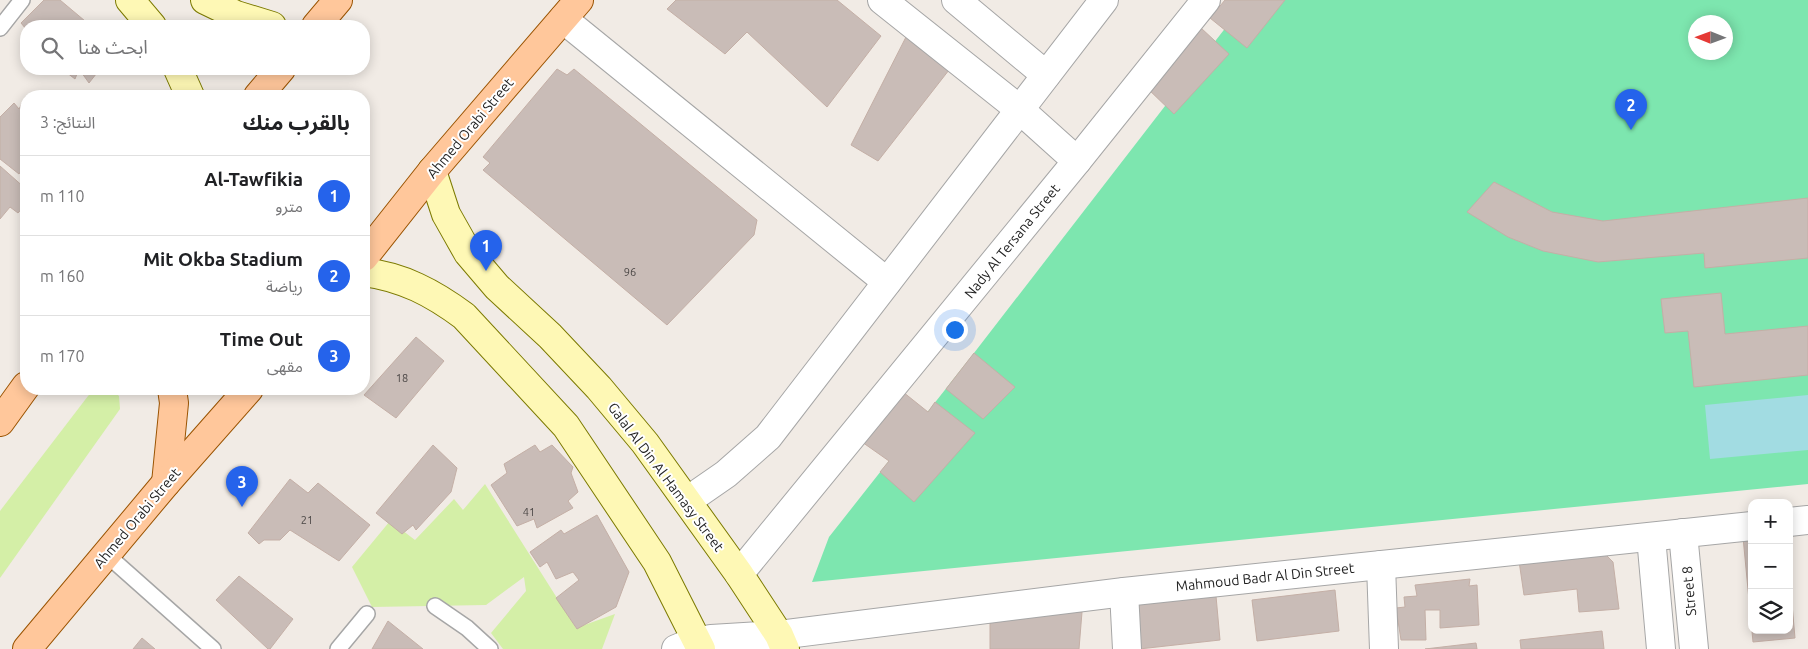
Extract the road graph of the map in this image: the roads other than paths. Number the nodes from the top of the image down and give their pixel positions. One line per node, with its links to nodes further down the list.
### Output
1 (22, 0): 13 (lane)
2 (130, 0): 10 (main road)
3 (205, 0): 11 (main road)
4 (338, 0): 12 (main road)
5 (882, 0): 19 (street)
6 (956, 0): 16 (street)
7 (1104, 0): 16 (street)
8 (1206, 0): 20 (street, Nady Al Tersana Street)
9 (571, 10): 21 (main road, Ahmed Orabi Street); 24 (street)
10 (147, 20)
11 (252, 20)
12 (321, 20)
13 (0, 28)
14 (181, 75): 17 (main road)
15 (276, 75): 18 (main road)
16 (1046, 75): 19 (street)
17 (187, 90)
18 (263, 90)
19 (1019, 109): 20 (street); 24 (street)
20 (1077, 161): 38 (street, Nady Al Tersana Street)
21 (432, 171): 22 (main road, Ahmed Orabi Street); 30 (main road, Galal Al Din Al Hamasy Street)
22 (370, 249)
23 (370, 273): 43 (main road)
24 (887, 282): 30 (street)
25 (20, 395): 28 (main road)
26 (173, 395): 29 (main road)
27 (244, 395): 29 (main road, Ahmed Orabi Street)
28 (0, 422)
29 (166, 483): 36 (main road, Ahmed Orabi Street)
30 (687, 500): 38 (main road, Galal Al Din Al Hamasy Street)
31 (1808, 520): 32 (street)
32 (1793, 522)
33 (1748, 526): 34 (street, Mahmoud Badr Al Din Street)
34 (1683, 533): 35 (street, Mahmoud Badr Al Din Street); 51 (street, Street 8)
35 (1651, 537): 37 (street, Mahmoud Badr Al Din Street); 50 (street)
36 (106, 554): 44 (main road, Ahmed Orabi Street); 45 (lane)
37 (1381, 565): 39 (street, Mahmoud Badr Al Din Street); 49 (street)
38 (739, 574): 42 (main road, Galal Al Din Al Hamasy Street)
39 (1124, 592): 42 (street, Mahmoud Badr Al Din Street); 48 (street)
40 (435, 606): 47 (lane)
41 (367, 614): 46 (lane)
42 (782, 642): 43 (street, Mahmoud Badr Al Din Street)
43 (691, 647)
44 (27, 649)
45 (213, 649)
46 (338, 649)
47 (490, 649)
48 (1127, 649)
49 (1384, 649)
50 (1661, 649)
51 (1694, 649)

